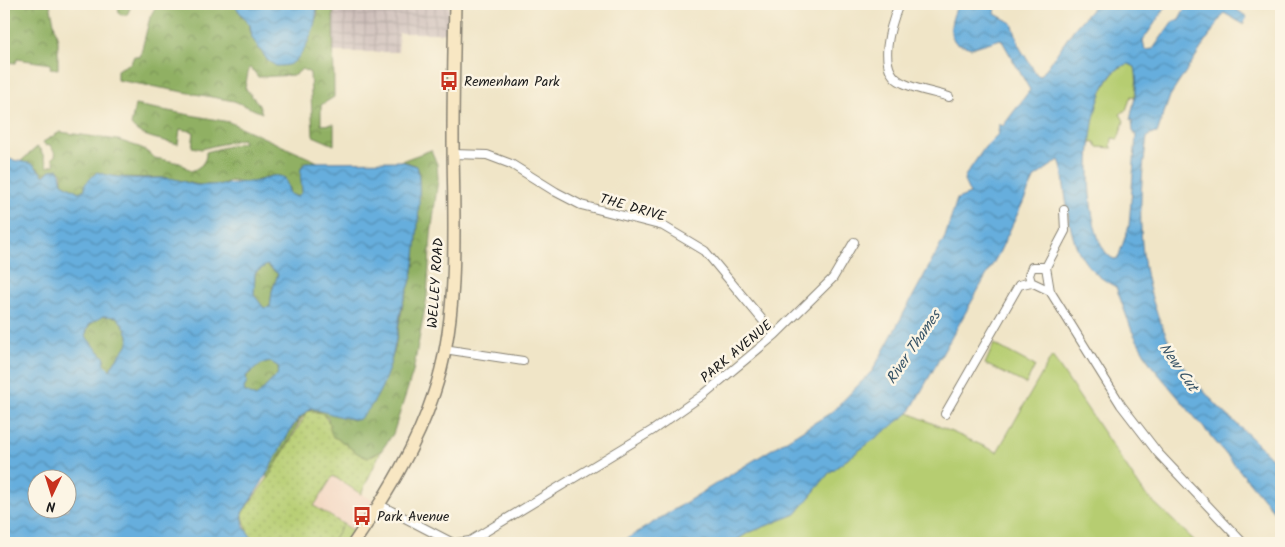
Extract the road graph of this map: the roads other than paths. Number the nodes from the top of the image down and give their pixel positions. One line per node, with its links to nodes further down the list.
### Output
1 (455, 4): 4 (main road, WELLEY ROAD)
2 (899, 4): 3 (street)
3 (948, 97)
4 (453, 154): 10 (street, THE DRIVE); 11 (main road, WELLEY ROAD)
5 (1064, 210): 7 (street)
6 (854, 242): 10 (street, PARK AVENUE)
7 (1046, 267): 8 (street); 9 (street)
8 (1031, 282): 9 (street); 13 (street)
9 (1050, 290): 17 (street)
10 (774, 334): 16 (street, PARK AVENUE)
11 (444, 349): 12 (street); 14 (main road, WELLEY ROAD)
12 (523, 361)
13 (945, 414)
14 (378, 504): 15 (main road, WELLEY ROAD); 16 (street, PARK AVENUE)
15 (359, 541)
16 (455, 543)
17 (1244, 543)

